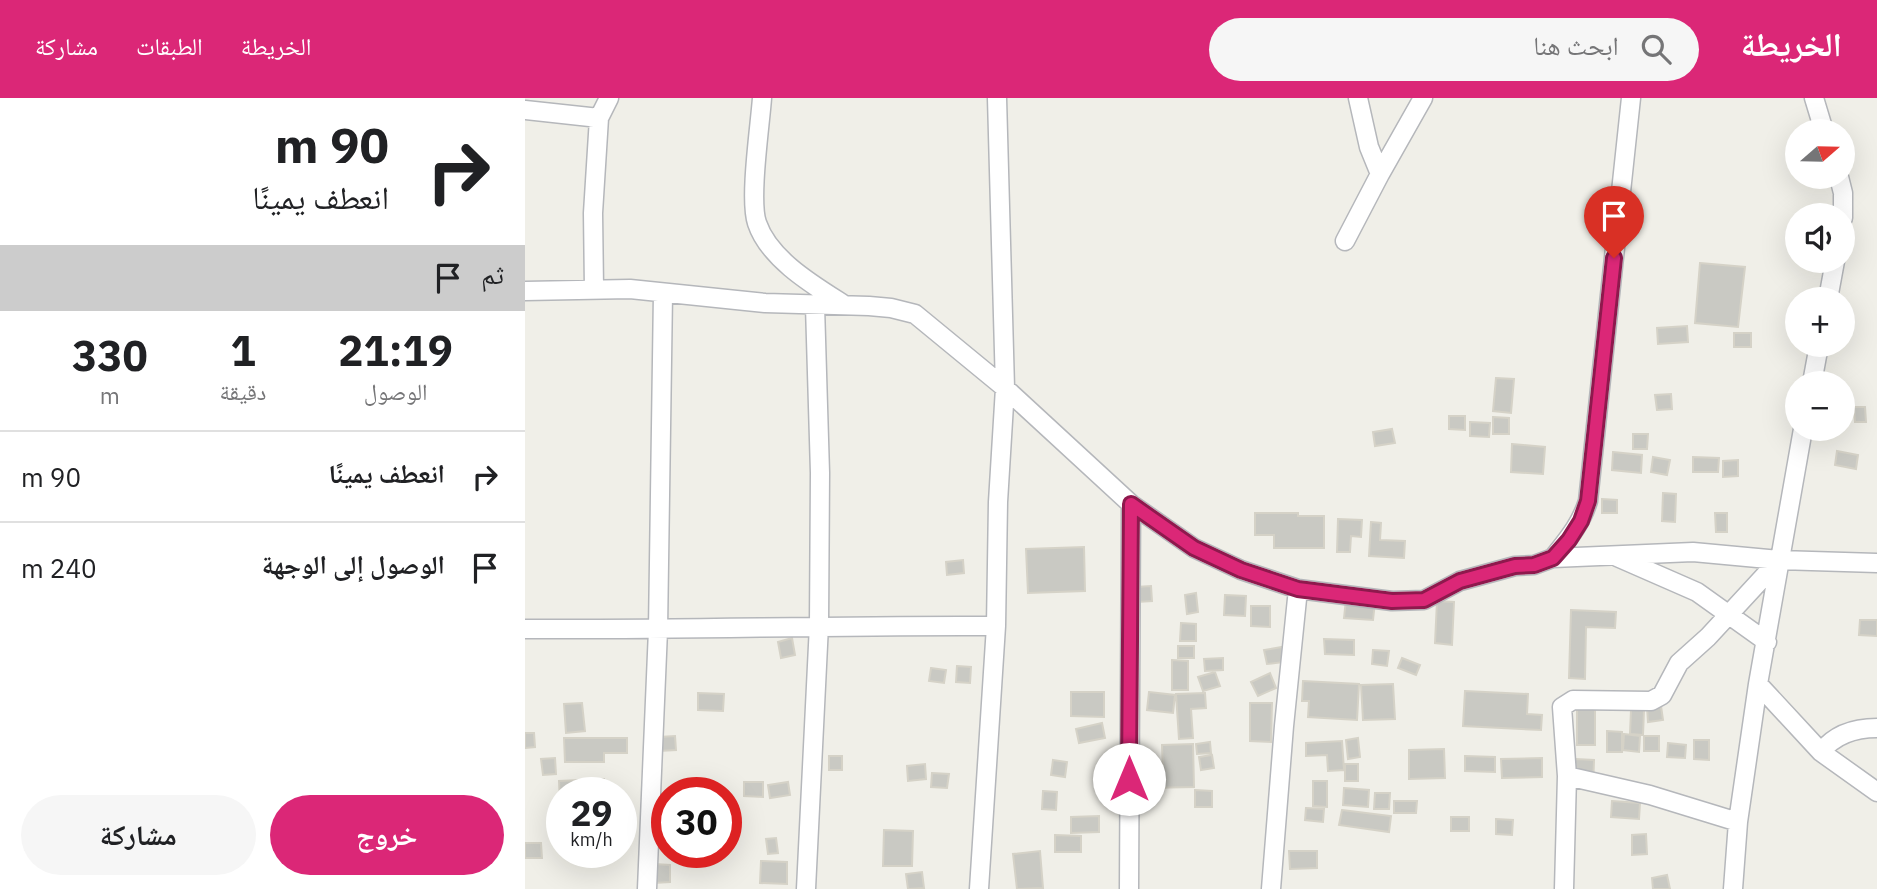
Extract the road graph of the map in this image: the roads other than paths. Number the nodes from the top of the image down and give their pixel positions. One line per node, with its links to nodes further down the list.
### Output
1 (609, 98): 9 (street)
2 (762, 98): 16 (street)
3 (997, 98): 18 (street)
4 (1358, 98): 11 (street)
5 (1423, 98): 11 (street)
6 (1631, 98): 22 (street)
7 (1814, 98): 10 (street)
8 (525, 110): 9 (street)
9 (599, 118): 13 (street)
10 (1820, 119)
11 (1380, 174): 12 (street)
12 (1345, 241)
13 (594, 289): 14 (street); 15 (street)
14 (525, 291)
15 (663, 293): 17 (street); 30 (street)
16 (843, 304): 17 (street); 18 (street)
17 (815, 306): 27 (street)
18 (1005, 388): 20 (street); 28 (street)
19 (1801, 441): 23 (street)
20 (1131, 504): 25 (street); 41 (street)
21 (1614, 555): 22 (street); 23 (street); 26 (street)
22 (1553, 558): 25 (street)
23 (1779, 560): 24 (street); 26 (street); 31 (street)
24 (1877, 562)
25 (1298, 589): 42 (street)
26 (1729, 614): 31 (street); 35 (street)
27 (820, 625): 28 (street); 30 (street); 39 (street)
28 (996, 626): 40 (street)
29 (525, 629): 30 (street)
30 (658, 630): 38 (street)
31 (1767, 642): 32 (street)
32 (1758, 684): 34 (street); 37 (street)
33 (1877, 728): 34 (street)
34 (1821, 752): 36 (street)
35 (1567, 776): 37 (street); 43 (street)
36 (1877, 792)
37 (1738, 822): 44 (street)
38 (647, 889)
39 (806, 889)
40 (979, 889)
41 (1129, 889)
42 (1271, 889)
43 (1565, 889)
44 (1733, 889)

